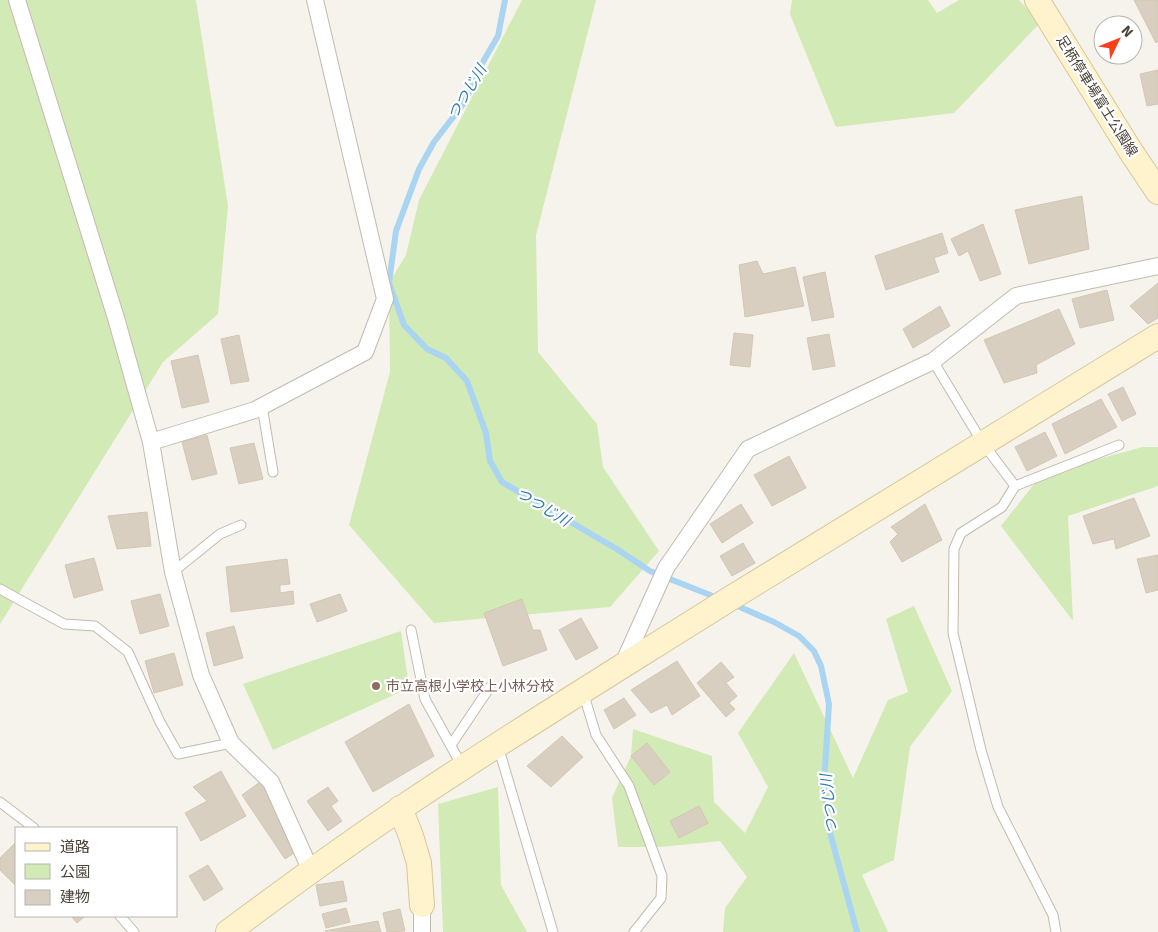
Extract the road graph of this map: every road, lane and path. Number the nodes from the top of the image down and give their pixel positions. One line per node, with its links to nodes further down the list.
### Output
1 (17, 0): 9 (street)
2 (315, 0): 8 (street)
3 (1037, 0): 4 (street, 足柄停車場富士公園線)
4 (1158, 192)
5 (1158, 266): 7 (street)
6 (1158, 336): 10 (street)
7 (933, 361): 10 (lane); 18 (street)
8 (262, 406): 9 (street); 12 (lane)
9 (151, 442): 15 (street)
10 (982, 442): 13 (lane); 18 (street)
11 (1119, 445): 13 (lane)
12 (273, 472)
13 (1015, 486): 36 (lane)
14 (241, 525): 15 (lane)
15 (173, 572): 21 (street)
16 (0, 589): 21 (lane)
17 (411, 630): 22 (lane)
18 (622, 667): 20 (street)
19 (490, 687): 22 (lane)
20 (583, 691): 23 (street); 35 (lane)
21 (231, 743): 28 (street)
22 (451, 745): 24 (lane)
23 (498, 746): 24 (street); 34 (lane)
24 (464, 768): 26 (street)
25 (0, 802): 27 (lane)
26 (400, 808): 28 (street); 29 (street)
27 (33, 827)
28 (311, 871): 32 (street)
29 (422, 905): 33 (street)
30 (121, 917): 31 (lane)
31 (134, 932)
32 (228, 932)
33 (422, 932)
34 (553, 932)
35 (634, 932)
36 (1056, 932)

